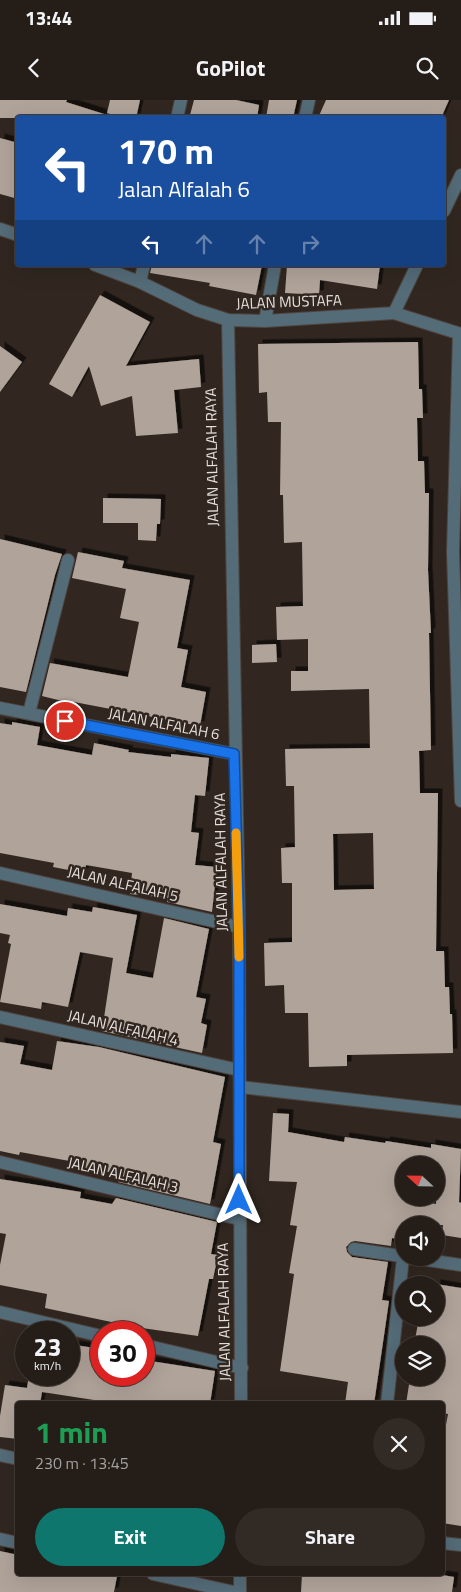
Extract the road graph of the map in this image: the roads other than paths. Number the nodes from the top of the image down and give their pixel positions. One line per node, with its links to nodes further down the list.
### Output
1 (180, 100): 3 (street)
2 (309, 100): 4 (street)
3 (178, 115)
4 (306, 115)
5 (461, 175): 6 (street)
6 (446, 207)
7 (0, 229): 8 (street)
8 (15, 234)
9 (100, 267): 13 (street, JALAN MUSTAFA)
10 (144, 267): 13 (street)
11 (275, 267): 16 (street)
12 (416, 267): 14 (street)
13 (140, 282): 15 (street, JALAN MUSTAFA)
14 (394, 313): 16 (street, JALAN MUSTAFA); 17 (street, JALAN MUSTAFA)
15 (228, 320): 16 (street, JALAN MUSTAFA); 23 (street, JALAN ALFALAH RAYA)
16 (265, 321)
17 (460, 334): 18 (street)
18 (457, 552): 21 (street)
19 (68, 560): 22 (street)
20 (0, 708): 22 (street, JALAN ALFALAH 6)
21 (460, 712): 24 (street)
22 (28, 713): 23 (street, JALAN ALFALAH 6)
23 (234, 754): 26 (street, JALAN ALFALAH RAYA)
24 (461, 801)
25 (0, 873): 26 (street, JALAN ALFALAH 5)
26 (239, 928): 28 (street, JALAN ALFALAH RAYA)
27 (0, 1017): 28 (street, JALAN ALFALAH 4)
28 (238, 1070): 29 (street, JALAN ALFALAH RAYA)
29 (240, 1087): 30 (street); 32 (street, JALAN ALFALAH RAYA)
30 (461, 1112)
31 (0, 1162): 32 (street, JALAN ALFALAH 3)
32 (239, 1219): 41 (street, JALAN ALFALAH RAYA)
33 (354, 1249): 34 (street)
34 (395, 1257)
35 (445, 1263): 36 (street)
36 (461, 1265)
37 (402, 1266): 43 (street)
38 (0, 1312): 39 (street)
39 (90, 1333)
40 (155, 1348): 41 (street)
41 (242, 1368): 42 (street, JALAN ALFALAH RAYA)
42 (241, 1401)
43 (387, 1401)
44 (0, 1455): 45 (street)
45 (15, 1458)
46 (0, 1539): 47 (street)
47 (15, 1542)
48 (445, 1543): 49 (street)
49 (461, 1545)
50 (162, 1576): 52 (street)
51 (240, 1576): 53 (street)
52 (234, 1592)
53 (240, 1592)

